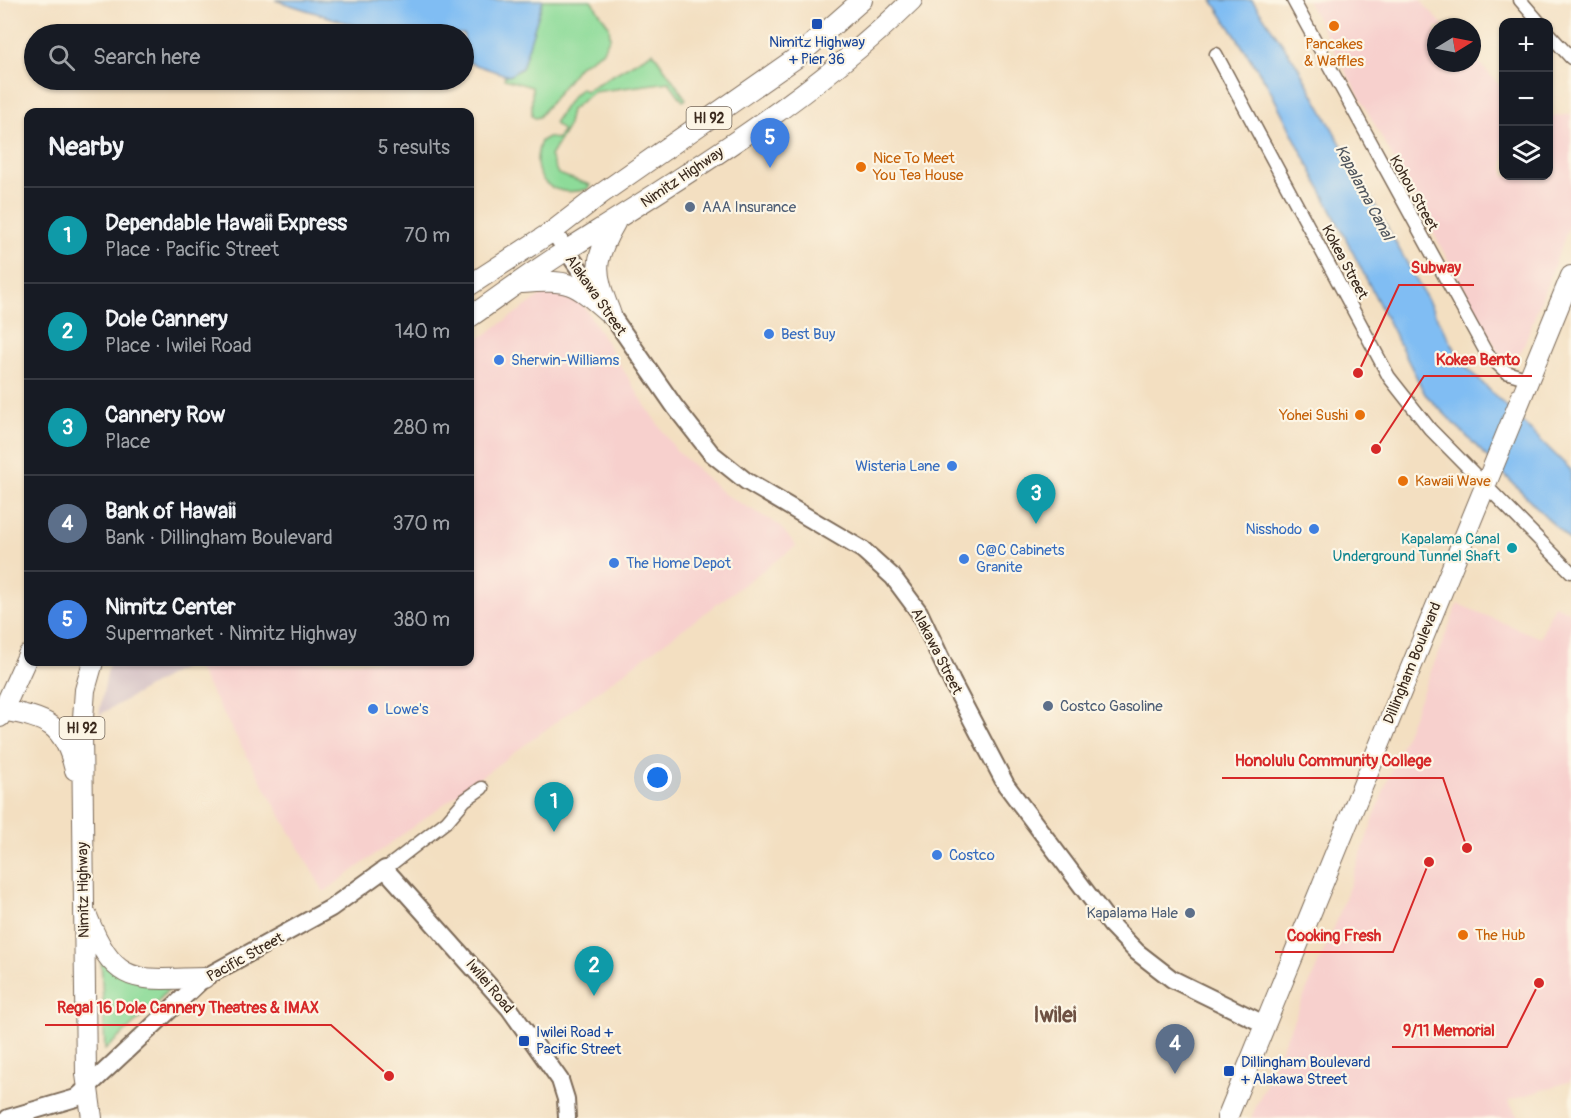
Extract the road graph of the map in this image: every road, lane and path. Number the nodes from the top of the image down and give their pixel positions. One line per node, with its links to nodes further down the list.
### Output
1 (862, 0): 10 (main road, HI 92)
2 (912, 0): 9 (main road, Nimitz Highway / HI 92)
3 (1293, 0): 17 (street, Kohou Street)
4 (1520, 0): 5 (street)
5 (1536, 18)
6 (1553, 38): 8 (street)
7 (1216, 54): 18 (street, Kokea Street)
8 (1571, 58)
9 (616, 221): 11 (main road, Nimitz Highway / HI 92); 16 (main road)
10 (552, 231): 11 (main road, Alakawa Street); 13 (main road, HI 92)
11 (565, 251): 14 (main road, Nimitz Highway / HI 92); 16 (main road, Alakawa Street)
12 (1571, 276): 17 (main road, Dillingham Boulevard)
13 (474, 282)
14 (519, 284): 15 (main road, Nimitz Highway / HI 92); 16 (main road)
15 (474, 314)
16 (611, 315): 28 (main road, Alakawa Street)
17 (1529, 379): 18 (main road, Dillingham Boulevard)
18 (1486, 486): 19 (street, Kokea Street); 28 (main road, Dillingham Boulevard)
19 (1571, 572)
20 (24, 664): 22 (main road)
21 (92, 666): 24 (main road, Nimitz Highway / HI 92)
22 (1, 713): 24 (main road)
23 (482, 788): 25 (street, Pacific Street)
24 (82, 796): 26 (main road, Nimitz Highway / HI 92)
25 (386, 869): 27 (main road, Pacific Street); 32 (main road, Iwilei Road)
26 (82, 904): 27 (main road); 29 (main road, Nimitz Highway / HI 92)
27 (204, 978): 29 (main road, Pacific Street)
28 (1264, 1024): 33 (main road, Dillingham Boulevard)
29 (87, 1090): 30 (main road, Pacific Street); 31 (main road, Nimitz Highway / HI 92)
30 (8, 1118)
31 (92, 1118)
32 (567, 1118)
33 (1227, 1118)

